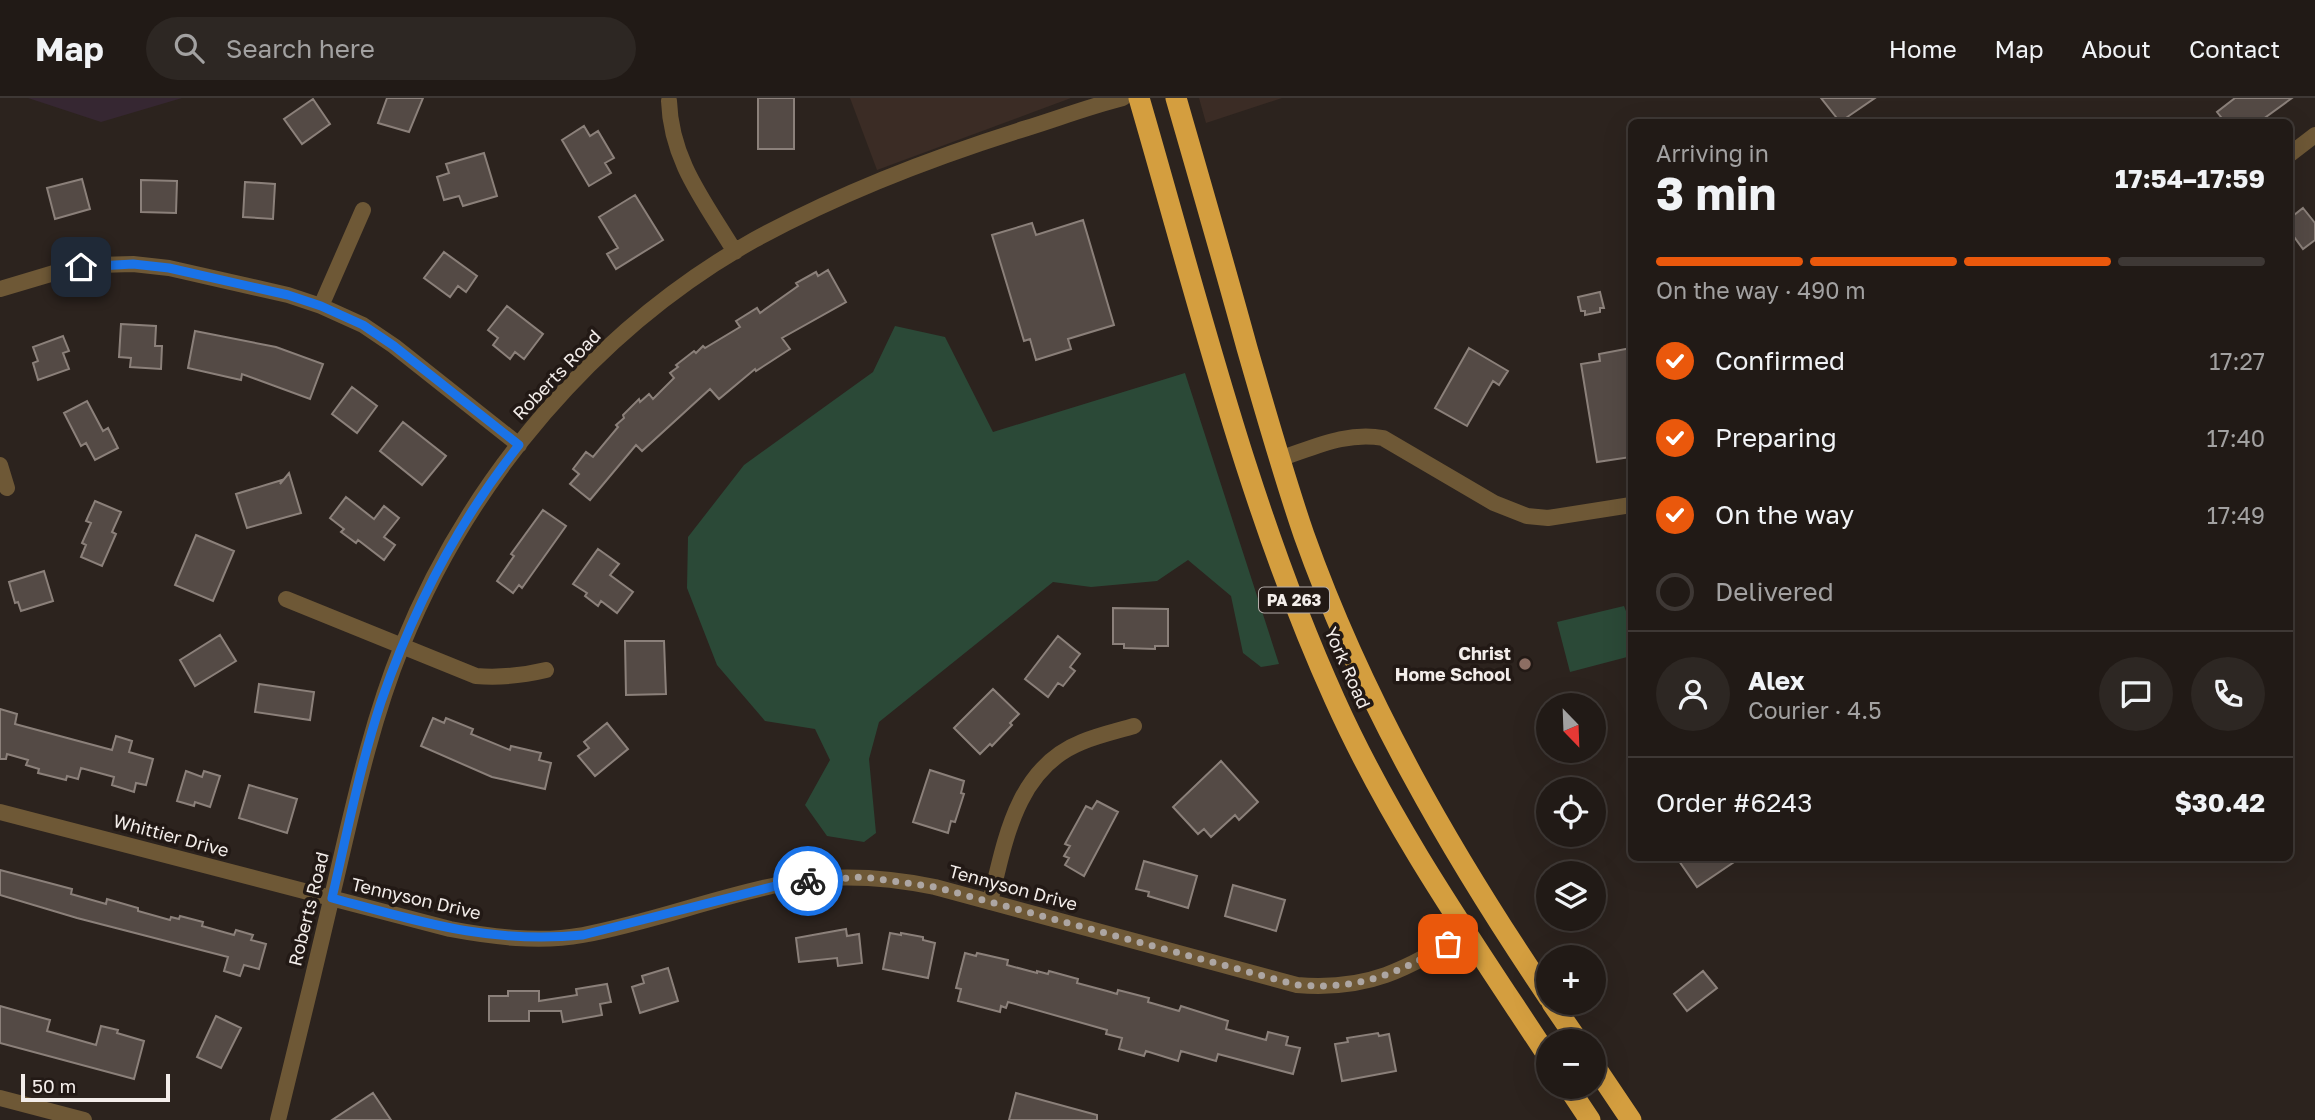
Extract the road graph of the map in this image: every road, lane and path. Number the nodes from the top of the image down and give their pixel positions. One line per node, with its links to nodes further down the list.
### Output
1 (1123, 98): 8 (street, Roberts Road)
2 (1139, 98): 23 (highway, York Road / PA 263)
3 (1176, 98): 12 (highway, York Road / PA 263)
4 (669, 101): 8 (street)
5 (2315, 135): 6 (street)
6 (2293, 152)
7 (363, 210): 10 (street)
8 (735, 252): 11 (street, Roberts Road)
9 (0, 289): 10 (street)
10 (321, 306): 11 (street)
11 (519, 445): 17 (street, Roberts Road)
12 (1279, 459): 15 (street); 24 (highway, York Road / PA 263)
13 (0, 465): 14 (street)
14 (7, 488)
15 (1628, 505)
16 (286, 599): 17 (street)
17 (402, 646): 18 (street); 21 (street, Roberts Road)
18 (546, 670)
19 (1134, 726): 22 (street)
20 (0, 812): 21 (street, Whittier Drive)
21 (332, 898): 22 (street, Tennyson Drive); 30 (street, Roberts Road)
22 (990, 902): 23 (street, Tennyson Drive)
23 (1466, 933): 25 (highway, York Road / PA 263)
24 (1536, 978)
25 (1536, 1038)
26 (1606, 1083): 32 (highway)
27 (0, 1098): 29 (street)
28 (1576, 1099): 31 (highway)
29 (84, 1120)
30 (278, 1120)
31 (1590, 1120)
32 (1631, 1120)

